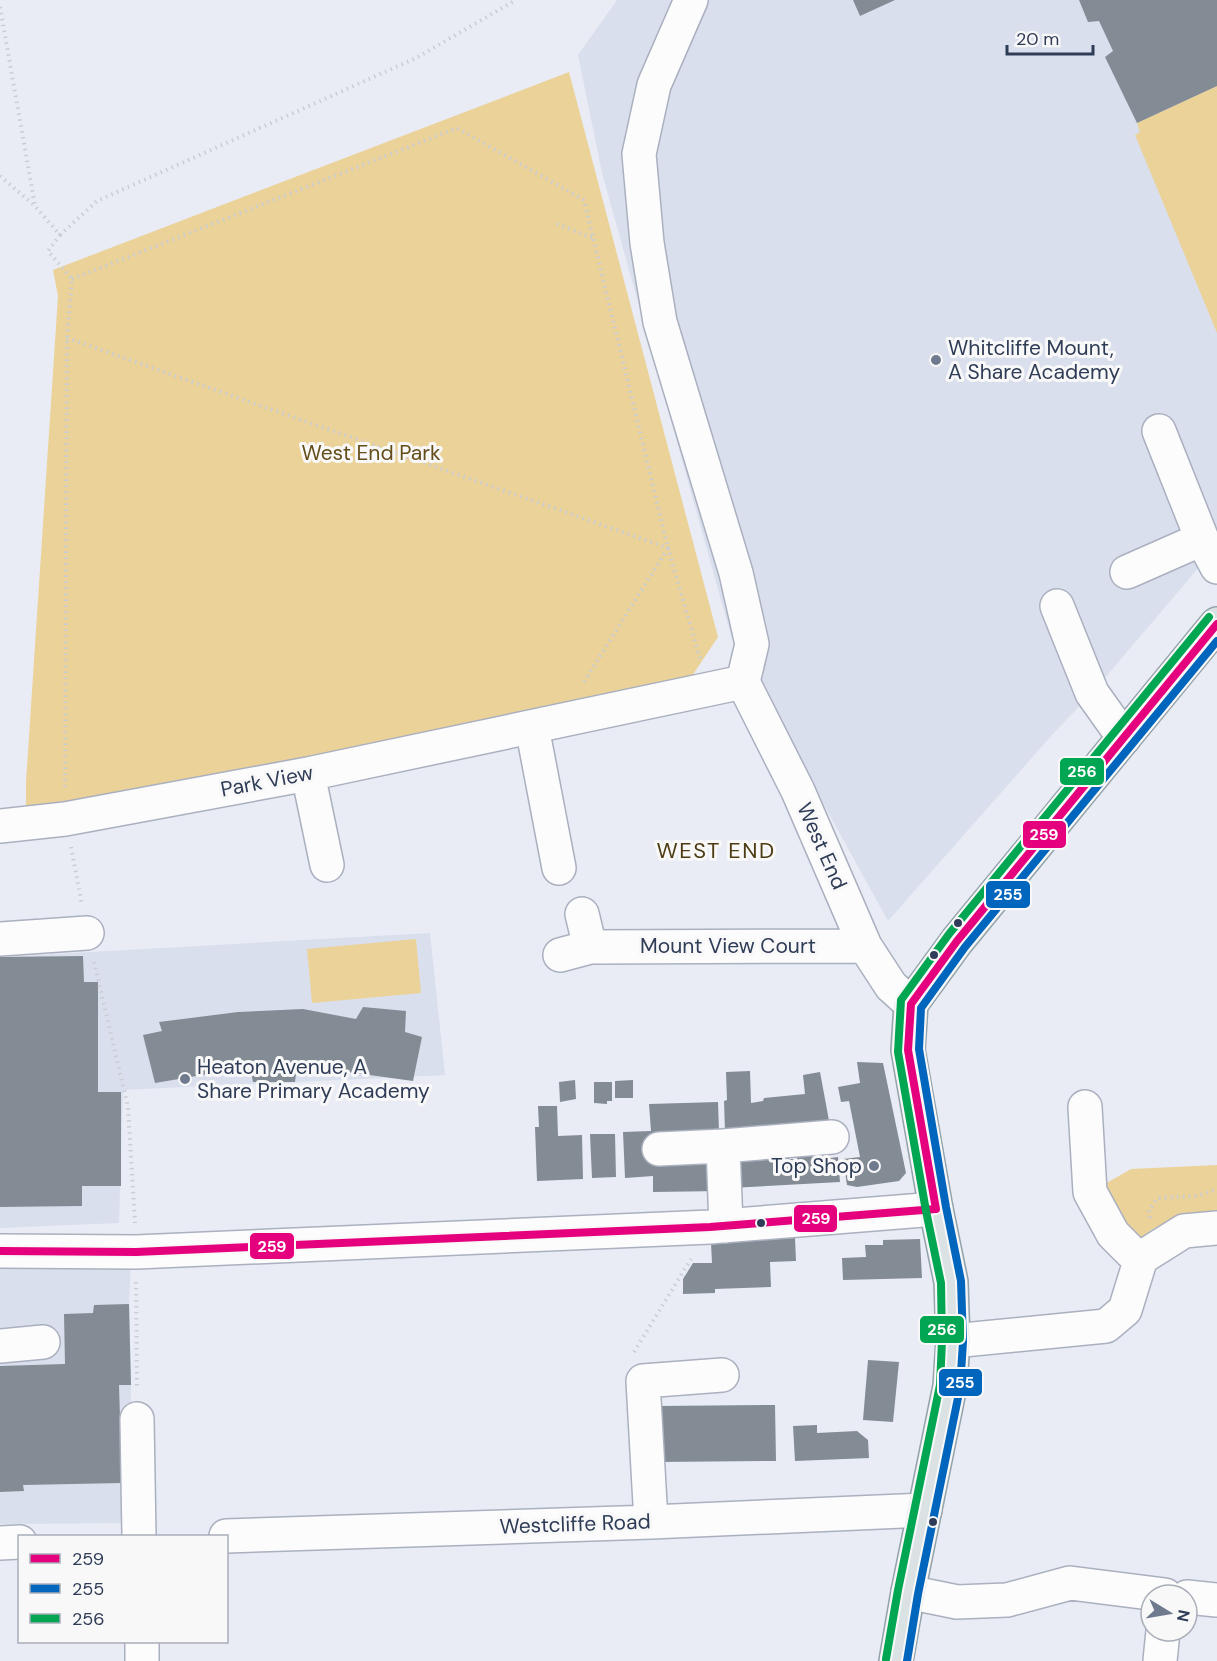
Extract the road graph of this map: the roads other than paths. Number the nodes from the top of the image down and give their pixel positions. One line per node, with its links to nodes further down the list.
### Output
1 (691, 0): 7 (street)
2 (1159, 431): 3 (street)
3 (1210, 553): 4 (street)
4 (1127, 573)
5 (1057, 606): 9 (street)
6 (1217, 624): 9 (main road)
7 (743, 682): 8 (street, Park View); 17 (street, West End)
8 (532, 726): 10 (street, Park View); 13 (street)
9 (1124, 738): 18 (main road)
10 (308, 774): 11 (street, Park View); 12 (street)
11 (0, 826)
12 (327, 865)
13 (559, 868)
14 (582, 914): 17 (street, Mount View Court)
15 (87, 933): 16 (street)
16 (0, 939)
17 (865, 946): 18 (street, West End)
18 (911, 1004): 23 (main road)
19 (1085, 1107): 27 (street)
20 (832, 1137): 21 (street)
21 (723, 1146): 22 (street); 24 (street)
22 (659, 1149)
23 (936, 1209): 24 (street); 28 (main road)
24 (726, 1226): 26 (street)
25 (1217, 1228): 27 (street)
26 (0, 1251)
27 (1141, 1258): 28 (street)
28 (953, 1341): 33 (main road)
29 (43, 1342): 30 (street)
30 (0, 1346)
31 (722, 1375): 34 (street)
32 (137, 1419): 35 (street)
33 (925, 1510): 34 (street, Westcliffe Road); 39 (main road)
34 (651, 1522): 36 (street, Westcliffe Road)
35 (139, 1535)
36 (228, 1536)
37 (18, 1542): 38 (street)
38 (0, 1543)
39 (908, 1592): 40 (street); 46 (main road)
40 (1139, 1592)
41 (1199, 1598): 42 (street)
42 (1217, 1600)
43 (142, 1643): 45 (street)
44 (1162, 1643): 47 (street)
45 (142, 1661)
46 (896, 1661)
47 (1160, 1661)

